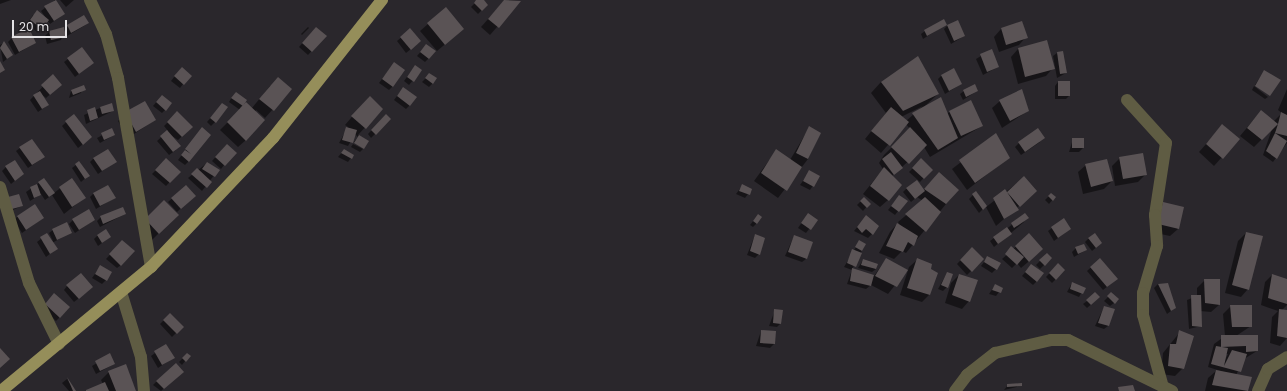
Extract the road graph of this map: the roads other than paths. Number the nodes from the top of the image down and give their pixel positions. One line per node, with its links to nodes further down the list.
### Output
1 (90, 0): 5 (street)
2 (382, 0): 5 (main road)
3 (1127, 100): 9 (street)
4 (0, 187): 7 (street)
5 (151, 267): 6 (main road)
6 (121, 292): 7 (main road); 11 (street)
7 (59, 344): 10 (main road)
8 (1287, 357): 13 (street)
9 (1167, 389): 12 (street)
10 (1, 391)
11 (144, 391)
12 (954, 391)
13 (1258, 391)

